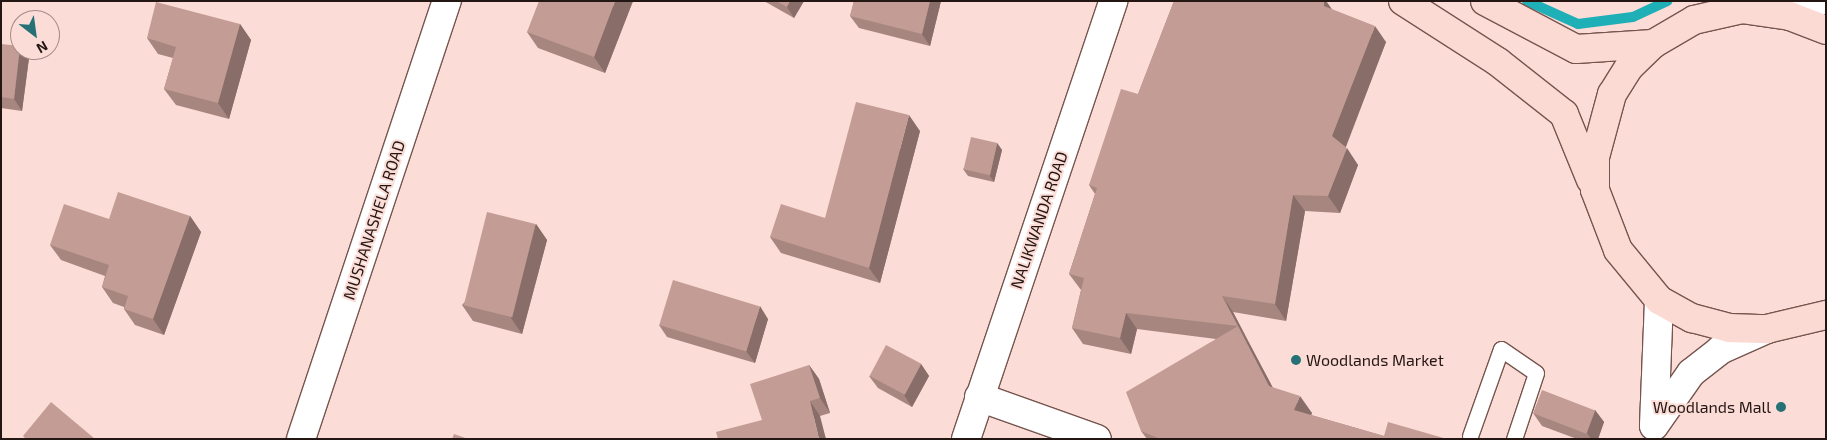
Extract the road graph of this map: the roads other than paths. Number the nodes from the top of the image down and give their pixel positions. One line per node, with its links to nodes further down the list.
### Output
1 (447, 1): 16 (street, MUSHANASHELA ROAD)
2 (1113, 1): 13 (street, NALIKWANDA ROAD)
3 (1402, 1): 9 (main road)
4 (1485, 1): 8 (main road)
5 (1820, 1): 6 (street)
6 (1790, 16): 7 (main road); 8 (main road)
7 (1826, 30)
8 (1653, 44): 9 (main road)
9 (1595, 190): 10 (main road)
10 (1660, 300): 12 (main road); 14 (street)
11 (1823, 318): 12 (main road)
12 (1767, 329): 14 (street)
13 (979, 397): 17 (street, NALIKWANDA ROAD); 18 (street)
14 (1652, 432)
15 (1470, 436): 19 (lane)
16 (301, 439)
17 (966, 439)
18 (1097, 439)
19 (1514, 439)

